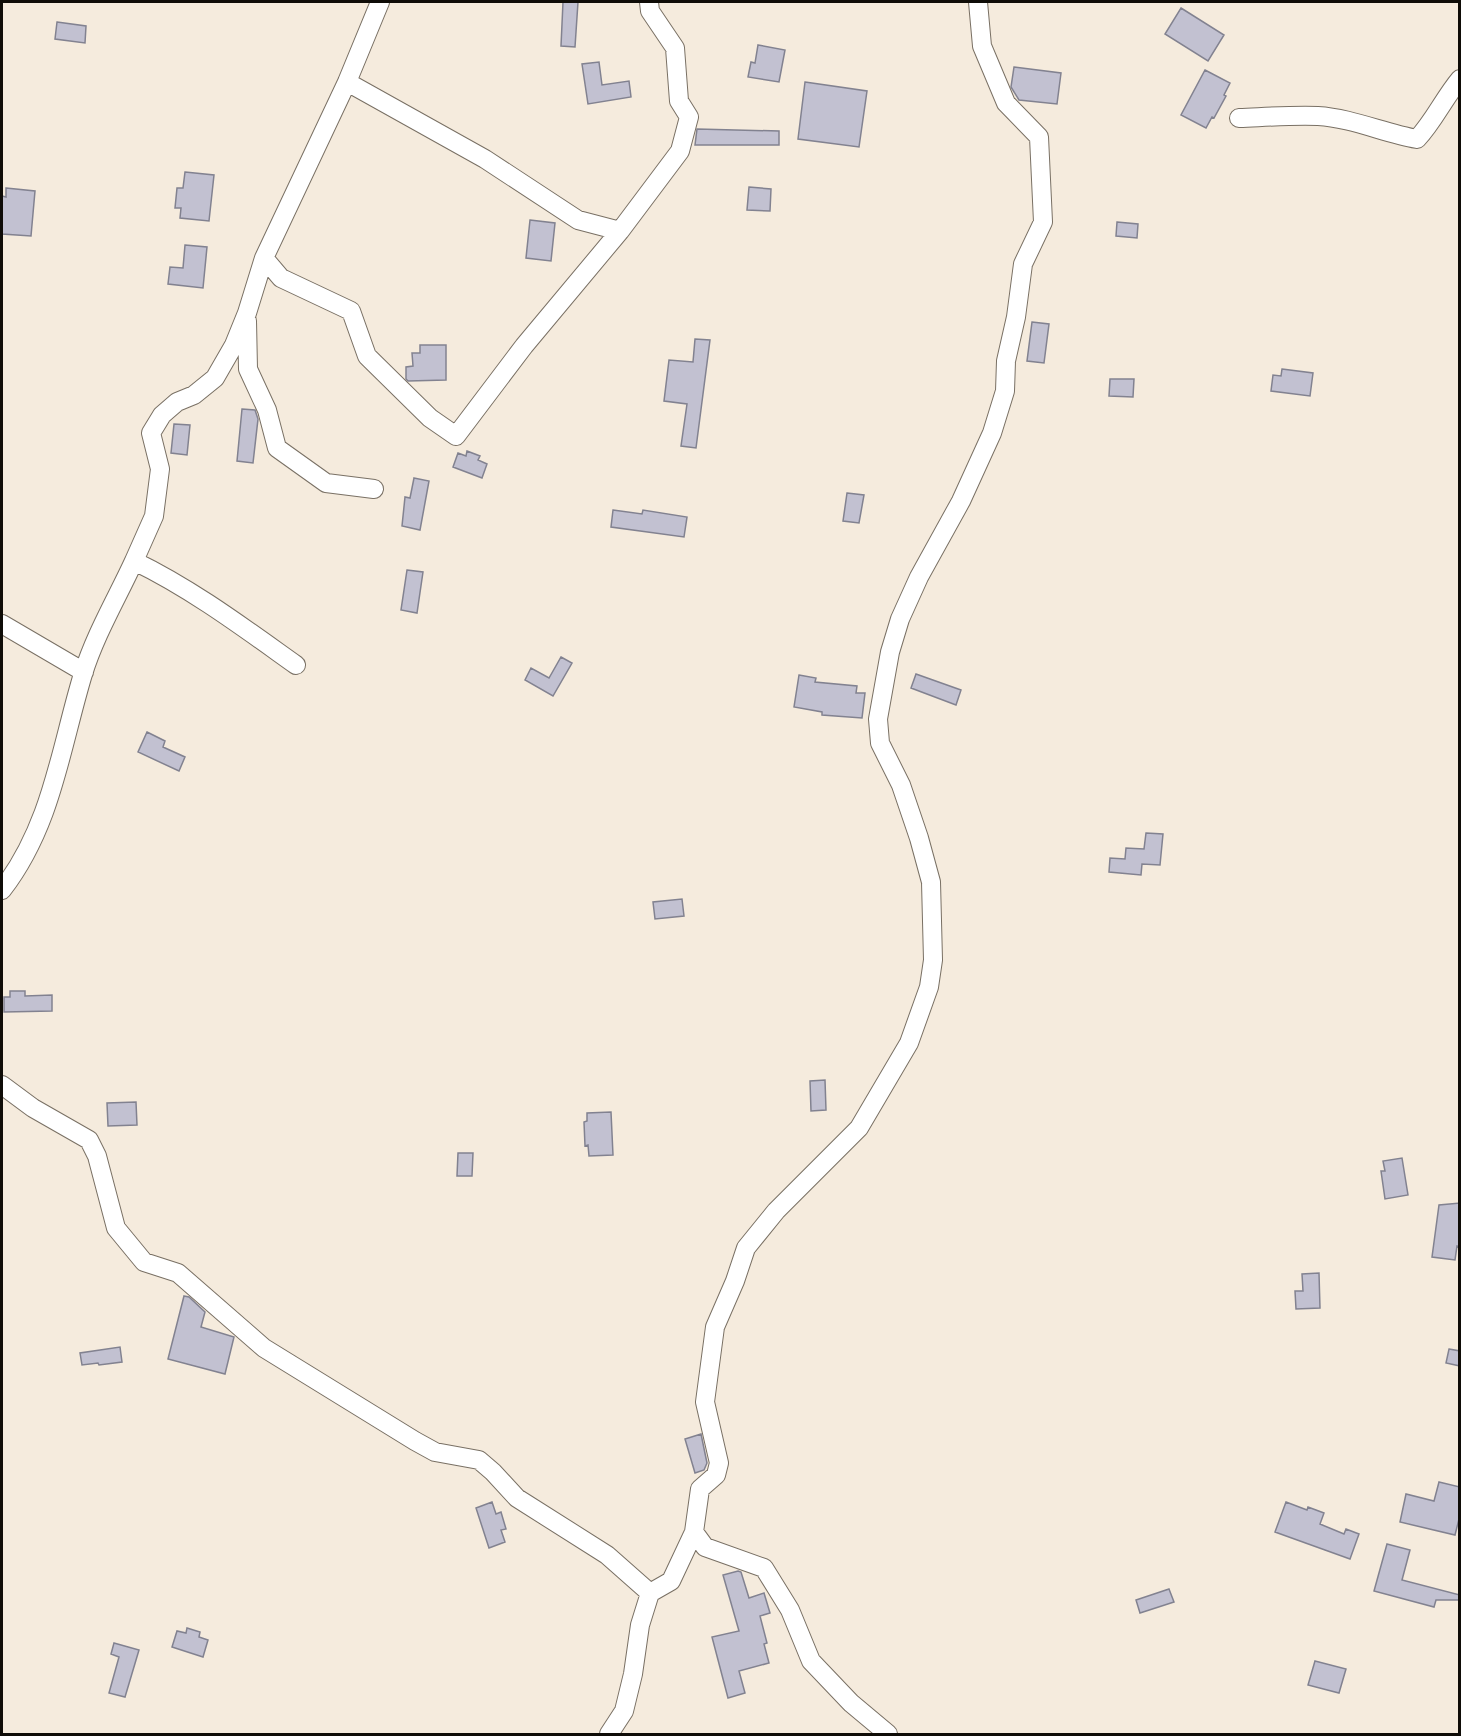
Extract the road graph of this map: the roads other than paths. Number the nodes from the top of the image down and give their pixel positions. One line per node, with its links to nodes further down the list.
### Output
1 (380, 2): 5 (street)
2 (649, 2): 7 (street)
3 (978, 2): 17 (street)
4 (1460, 79): 6 (street)
5 (347, 82): 7 (street); 8 (street)
6 (1239, 118)
7 (620, 231): 8 (street)
8 (264, 258): 9 (street)
9 (247, 313): 10 (street); 11 (street)
10 (374, 489)
11 (134, 561): 13 (street); 14 (street)
12 (2, 624): 14 (street)
13 (296, 665)
14 (84, 672): 15 (street)
15 (2, 890)
16 (2, 1084): 18 (street)
17 (694, 1532): 18 (street); 20 (street)
18 (650, 1593): 19 (street)
19 (609, 1734)
20 (888, 1734)

